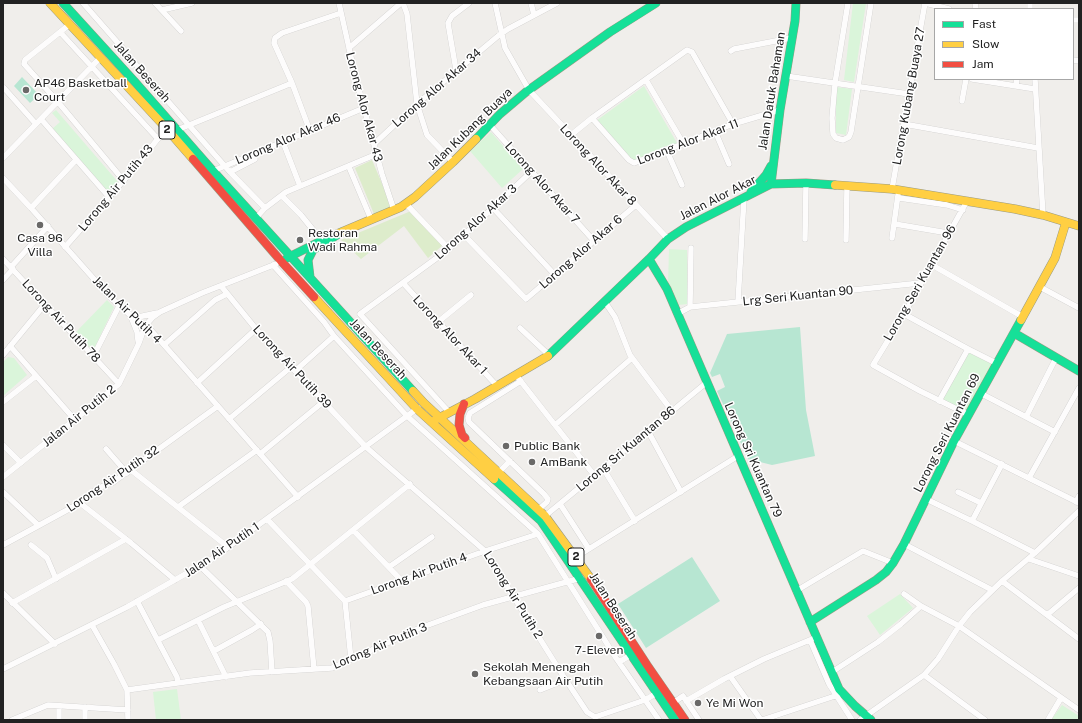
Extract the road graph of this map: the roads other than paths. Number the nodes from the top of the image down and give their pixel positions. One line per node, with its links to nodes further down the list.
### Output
1 (50, 3): 21 (main road, Jalan Beserah / 2)
2 (63, 3): 40 (main road, Jalan Beserah / 2)
3 (83, 3): 27 (street)
4 (155, 3): 18 (street)
5 (191, 3): 18 (street)
6 (339, 3): 19 (street, Lorong Alor Akar 43)
7 (402, 3): 26 (street); 51 (street)
8 (469, 3): 32 (street)
9 (495, 3): 24 (street, Lorong Alor Akar 8)
10 (531, 3): 20 (street)
11 (557, 3): 20 (street, Lorong Alor Akar 34)
12 (656, 3): 47 (main road, Jalan Kubang Buaya)
13 (796, 3): 25 (main road, Jalan Datuk Bahaman)
14 (848, 3): 42 (street)
15 (871, 3): 43 (street)
16 (926, 3): 17 (street); 48 (street, Lorong Kubang Buaya 27)
17 (945, 8)
18 (162, 10): 22 (street)
19 (341, 13): 26 (street, Lorong Alor Akar 43); 41 (street)
20 (534, 15): 24 (street, Lorong Alor Akar 34)
21 (70, 24): 23 (street); 29 (main road, Jalan Beserah / 2)
22 (181, 31)
23 (60, 32): 31 (street); 50 (street)
24 (501, 34): 32 (street, Lorong Alor Akar 34); 47 (street, Lorong Alor Akar 8)
25 (791, 38): 28 (street); 34 (main road, Jalan Datuk Bahaman)
26 (349, 48): 52 (street, Lorong Alor Akar 43)
27 (125, 51)
28 (731, 51)
29 (100, 58): 31 (street); 61 (main road, Jalan Beserah / 2)
30 (131, 59): 33 (street)
31 (92, 66): 50 (street); 66 (street)
32 (456, 70): 51 (street, Lorong Alor Akar 34)
33 (146, 76): 40 (street); 59 (street)
34 (786, 76): 42 (street); 53 (main road, Jalan Datuk Bahaman)
35 (646, 80): 54 (street); 57 (street); 68 (street)
36 (966, 80): 49 (street)
37 (978, 80): 44 (street)
38 (1017, 80): 44 (street)
39 (1035, 80): 46 (street)
40 (135, 82): 62 (main road, Jalan Beserah / 2)
41 (292, 83): 59 (street); 63 (street)
42 (836, 83): 43 (street); 43 (street)
43 (858, 86): 48 (street)
44 (1016, 86): 46 (street)
45 (4, 88): 56 (street)
46 (1035, 89): 70 (street)
47 (529, 90): 60 (main road, Jalan Kubang Buaya); 65 (street, Lorong Alor Akar 8)
48 (909, 94): 58 (street, Lorong Kubang Buaya 27)
49 (962, 100)
50 (58, 102): 55 (street); 85 (street)
51 (417, 104): 69 (street, Lorong Alor Akar 34); 76 (street)
52 (364, 108): 63 (street, Lorong Alor Akar 46); 69 (street, Lorong Alor Akar 43)
53 (780, 110): 57 (street, Lorong Alor Akar 11); 78 (main road, Jalan Datuk Bahaman)
54 (592, 118): 65 (street); 71 (street, Lorong Alor Akar 11)
55 (41, 119): 56 (street); 75 (street)
56 (36, 124): 73 (street)
57 (732, 124): 64 (street, Lorong Alor Akar 11)
58 (904, 124): 70 (street); 91 (street, Lorong Kubang Buaya 27)
59 (189, 125): 62 (street); 79 (street)
60 (490, 125): 76 (main road, Jalan Kubang Buaya); 82 (street, Lorong Alor Akar 7)
61 (166, 128): 66 (street, Lorong Air Putih 43); 126 (main road, Jalan Beserah / 2)
62 (177, 130): 81 (main road, Jalan Beserah / 2)
63 (310, 131): 67 (street, Lorong Alor Akar 46)
64 (715, 131): 68 (street, Lorong Alor Akar 11); 77 (street)
65 (571, 135): 98 (street, Lorong Alor Akar 8)
66 (158, 139): 85 (street, Lorong Air Putih 43)
67 (283, 142): 79 (street, Lorong Alor Akar 46); 89 (street)
68 (683, 143): 71 (street, Lorong Alor Akar 11)
69 (374, 144): 72 (street, Lorong Alor Akar 43)
70 (1038, 148): 104 (street)
71 (666, 149): 88 (street)
72 (377, 154): 80 (street); 102 (street, Lorong Alor Akar 43)
73 (3, 158)
74 (255, 159): 83 (street)
75 (76, 160): 94 (street); 99 (street)
76 (453, 162): 97 (main road, Jalan Kubang Buaya)
77 (729, 164)
78 (773, 164): 87 (main road, Jalan Datuk Bahaman); 93 (main road)
79 (225, 166): 81 (street, Lorong Alor Akar 46); 83 (street)
80 (349, 167): 89 (street); 106 (street)
81 (213, 171): 105 (main road, Jalan Beserah / 2)
82 (532, 171): 101 (street, Lorong Alor Akar 3); 117 (street, Lorong Alor Akar 7)
83 (230, 172): 100 (street)
84 (3, 178): 99 (street, Jalan Air Putih 4)
85 (124, 181): 94 (street, Lorong Air Putih 43)
86 (806, 183): 87 (main road, Jalan Alor Akar); 90 (main road, Jalan Alor Akar); 116 (street)
87 (771, 184): 93 (main road, Jalan Alor Akar)
88 (682, 185)
89 (300, 186): 92 (street)
90 (847, 186): 91 (main road, Jalan Alor Akar); 118 (street)
91 (896, 193): 95 (main road, Jalan Alor Akar); 108 (street, Lorong Kubang Buaya 27)
92 (282, 196): 100 (street); 119 (street)
93 (746, 196): 115 (main road, Jalan Alor Akar); 139 (street)
94 (110, 197): 120 (street, Lorong Air Putih 43)
95 (948, 201): 96 (main road, Jalan Alor Akar); 103 (street)
96 (967, 201): 103 (street, Lorong Seri Kuantan 96); 104 (main road, Jalan Alor Akar)
97 (406, 204): 102 (main road, Jalan Kubang Buaya); 122 (street)
98 (636, 204): 115 (street, Lorong Alor Akar 8); 117 (street, Lorong Alor Akar 6)
99 (31, 208): 109 (street, Jalan Air Putih 4)
100 (265, 208): 105 (street)
101 (493, 208): 113 (street, Lorong Alor Akar 3); 129 (street)
102 (394, 210): 106 (main road, Jalan Kubang Buaya)
103 (962, 210): 112 (street, Lorong Seri Kuantan 96)
104 (1043, 215): 107 (main road, Jalan Alor Akar)
105 (256, 218): 123 (main road, Jalan Beserah / 2)
106 (371, 219): 111 (main road, Jalan Kubang Buaya)
107 (1066, 222): 110 (main road, Jalan Alor Akar); 135 (main road, Lorong Seri Kuantan 69)
108 (895, 224): 112 (street); 114 (street, Lorong Kubang Buaya 27)
109 (48, 226): 120 (street, Jalan Air Putih 4); 128 (street)
110 (1079, 226)
111 (342, 232): 119 (main road, Jalan Kubang Buaya); 130 (main road)
112 (948, 233): 127 (street, Lorong Seri Kuantan 96)
113 (464, 235): 122 (street, Lorong Alor Akar 3); 129 (street, Lorong Alor Akar 6)
114 (892, 238)
115 (668, 239): 125 (main road, Jalan Alor Akar)
116 (805, 239)
117 (594, 240): 129 (street, Lorong Alor Akar 6)
118 (846, 240)
119 (322, 241): 123 (main road, Jalan Kubang Buaya)
120 (65, 248): 141 (street, Jalan Air Putih 4)
121 (691, 248): 142 (street)
122 (449, 249): 132 (street, Lorong Alor Akar 3)
123 (291, 256): 126 (main road, Jalan Kubang Buaya); 130 (main road, Jalan Beserah / 2)
124 (3, 258): 128 (street, Lorong Air Putih 78)
125 (649, 259): 138 (main road, Jalan Alor Akar); 145 (main road, Lorong Sri Kuantan 79)
126 (277, 263): 134 (street, Jalan Air Putih 2); 154 (street); 181 (main road, Jalan Beserah / 2)
127 (932, 265): 133 (street, Lorong Seri Kuantan 96); 148 (street)
128 (12, 268): 131 (street); 140 (street, Lorong Air Putih 78)
129 (555, 274)
130 (310, 277): 178 (main road, Jalan Beserah / 2)
131 (3, 280)
132 (402, 283): 149 (street, Lorong Alor Akar 1); 183 (street, Lorong Alor Akar 3)
133 (920, 283): 139 (street, Lrg Seri Kuantan 90); 146 (street, Lorong Seri Kuantan 96)
134 (221, 286): 136 (street, Lorong Air Putih 39); 144 (street, Jalan Air Putih 2)
135 (1040, 287): 143 (street); 148 (main road, Lorong Seri Kuantan 69)
136 (227, 294): 152 (street, Lorong Air Putih 39); 156 (street)
137 (471, 295): 149 (street)
138 (605, 302): 160 (main road, Jalan Alor Akar); 162 (street)
139 (738, 302): 142 (street, Lrg Seri Kuantan 90)
140 (45, 304): 157 (street); 161 (street, Lorong Air Putih 78)
141 (120, 306): 147 (street, Jalan Air Putih 4); 161 (street)
142 (690, 307): 145 (street, Lrg Seri Kuantan 90)
143 (1079, 308)
144 (160, 312): 147 (street); 150 (street, Jalan Air Putih 2)
145 (677, 314): 170 (main road, Lorong Sri Kuantan 79)
146 (904, 314): 158 (street); 175 (street, Lorong Seri Kuantan 96)
147 (130, 315): 150 (street, Jalan Air Putih 4); 155 (street)
148 (1023, 317): 153 (main road, Lorong Seri Kuantan 69)
149 (438, 322): 172 (street, Lorong Alor Akar 1)
150 (145, 326): 155 (street, Jalan Air Putih 2); 156 (street, Jalan Air Putih 4)
151 (520, 328): 160 (street)
152 (256, 329): 165 (street, Lorong Air Putih 39); 169 (street)
153 (1014, 333): 163 (main road); 164 (main road, Lorong Seri Kuantan 69)
154 (334, 336): 165 (street); 185 (street)
155 (139, 343): 171 (street, Jalan Air Putih 2)
156 (164, 345): 169 (street, Jalan Air Putih 4)
157 (10, 346): 159 (street); 167 (street)
158 (968, 349): 164 (street); 175 (street)
159 (3, 355)
160 (549, 355): 168 (main road, Jalan Alor Akar)
161 (93, 357): 171 (street, Lorong Air Putih 78)
162 (632, 358): 182 (street); 191 (street)
163 (1056, 358): 166 (main road); 187 (street)
164 (996, 363): 174 (main road, Lorong Seri Kuantan 69)
165 (293, 369): 177 (street, Lorong Air Putih 39); 188 (street)
166 (1079, 371)
167 (36, 376): 176 (street); 189 (street)
168 (518, 378): 172 (main road, Jalan Alor Akar); 191 (street); 201 (street)
169 (197, 383): 180 (street, Jalan Air Putih 4)
170 (706, 383): 182 (street, Lorong Sri Kuantan 86); 200 (main road, Lorong Sri Kuantan 79)
171 (118, 384): 189 (street, Jalan Air Putih 2)
172 (497, 386): 179 (main road, Jalan Alor Akar)
173 (1079, 388): 193 (street)
174 (980, 393): 184 (main road, Lorong Seri Kuantan 69); 187 (street)
175 (939, 400): 184 (street)
176 (3, 402)
177 (323, 402): 197 (street, Lorong Air Putih 39); 199 (street)
178 (424, 403): 181 (street, Jalan Air Putih 1); 186 (main road, Jalan Beserah / 2)
179 (464, 404): 183 (main road, Jalan Alor Akar); 195 (main road)
180 (218, 406): 188 (street, Jalan Air Putih 4); 205 (street, Lorong Air Putih 32)
181 (417, 408): 185 (street, Jalan Air Putih 1); 190 (main road, Jalan Beserah / 2)
182 (672, 411): 192 (street, Lorong Sri Kuantan 86)
183 (449, 412): 186 (main road, Jalan Alor Akar)
184 (969, 415): 194 (main road, Lorong Seri Kuantan 69)
185 (407, 416): 197 (street, Jalan Air Putih 1); 229 (street)
186 (439, 417): 190 (main road, Jalan Alor Akar); 195 (main road, Jalan Beserah / 2)
187 (1026, 417): 193 (street)
188 (229, 419): 199 (street, Jalan Air Putih 4)
189 (76, 420): 202 (street, Jalan Air Putih 2)
190 (430, 422): 246 (main road, Jalan Beserah / 2)
191 (555, 425): 207 (street)
192 (648, 431): 204 (street, Lorong Sri Kuantan 86); 212 (street)
193 (1054, 432): 209 (street)
194 (954, 441): 203 (street); 215 (main road, Lorong Seri Kuantan 69)
195 (468, 443): 206 (main road, Jalan Beserah / 2)
196 (3, 445): 202 (street)
197 (366, 446): 210 (street, Lorong Air Putih 2); 214 (street, Jalan Air Putih 1)
198 (106, 449): 205 (street)
199 (258, 452): 214 (street, Jalan Air Putih 4); 220 (street)
200 (738, 456): 212 (street); 254 (main road, Lorong Sri Kuantan 79)
201 (510, 461): 206 (street); 221 (street)
202 (21, 463): 208 (street, Jalan Air Putih 2)
203 (1002, 464): 209 (street); 218 (street)
204 (603, 468): 207 (street, Lorong Sri Kuantan 86); 225 (street)
205 (129, 471): 217 (street, Lorong Air Putih 32); 220 (street)
206 (500, 472): 221 (main road, Jalan Beserah / 2)
207 (594, 475): 219 (street, Lorong Sri Kuantan 86)
208 (3, 476)
209 (1029, 478): 216 (street)
210 (410, 484): 228 (street); 237 (street, Lorong Air Putih 2)
211 (3, 492): 227 (street)
212 (681, 492): 225 (street)
213 (958, 492): 218 (street)
214 (298, 497): 224 (street, Jalan Air Putih 1)
215 (926, 499): 226 (street); 232 (main road, Lorong Seri Kuantan 69)
216 (1078, 500)
217 (80, 503): 227 (street, Lorong Air Putih 32); 231 (street)
218 (981, 503): 226 (street)
219 (560, 504): 223 (street, Lorong Sri Kuantan 86); 236 (street)
220 (178, 507): 235 (street)
221 (539, 509): 223 (main road, Jalan Beserah / 2)
222 (1079, 512): 238 (street)
223 (545, 516): 239 (main road, Jalan Beserah / 2)
224 (267, 519): 235 (street, Jalan Air Putih 1); 242 (street)
225 (635, 521): 236 (street)
226 (972, 521): 238 (street)
227 (38, 525): 233 (street, Lorong Air Putih 32)
228 (353, 530): 242 (street); 244 (street)
229 (538, 534): 237 (street, Lorong Air Putih 4); 252 (street)
230 (432, 537): 244 (street)
231 (126, 539): 247 (street); 248 (street)
232 (904, 544): 241 (main road, Lorong Seri Kuantan 69); 255 (street)
233 (3, 545)
234 (31, 545): 247 (street)
235 (228, 547): 243 (street, Jalan Air Putih 1)
236 (589, 549): 239 (street)
237 (486, 551): 250 (street, Lorong Air Putih 4); 258 (street, Lorong Air Putih 2)
238 (1035, 553): 240 (street)
239 (576, 557): 294 (main road, Jalan Beserah / 2)
240 (1029, 559): 245 (street); 251 (street)
241 (893, 563): 254 (street); 266 (main road, Lorong Seri Kuantan 69)
242 (311, 564): 249 (street); 261 (street)
243 (200, 566): 248 (street, Jalan Air Putih 1); 260 (street)
244 (389, 567): 250 (street)
245 (1079, 576)
246 (581, 578): 252 (street, Lorong Air Putih 3); 275 (main road, Jalan Beserah / 2)
247 (56, 579): 262 (street)
248 (175, 580): 259 (street, Jalan Air Putih 1)
249 (286, 581): 260 (street); 278 (street)
250 (402, 581): 261 (street, Lorong Air Putih 4)
251 (1002, 581): 255 (street); 264 (street)
252 (568, 582): 258 (street, Lorong Air Putih 3); 277 (street)
253 (1079, 588): 264 (street)
254 (796, 590): 266 (main road, Lorong Sri Kuantan 79)
255 (992, 590): 269 (street)
256 (3, 593): 262 (street)
257 (904, 594): 263 (street)
258 (514, 596): 276 (street, Lorong Air Putih 3); 285 (street, Lorong Air Putih 2)
259 (137, 601): 268 (street, Jalan Air Putih 1); 272 (street)
260 (237, 601): 265 (street); 267 (street)
261 (345, 601): 276 (street)
262 (12, 603): 273 (street)
263 (921, 606): 269 (street); 281 (street)
264 (1047, 615): 271 (street)
265 (198, 620): 272 (street); 274 (street)
266 (810, 622): 270 (main road, Lorong Sri Kuantan 79)
267 (261, 624): 274 (street); 280 (street)
268 (92, 625): 273 (street, Jalan Air Putih 1); 287 (street)
269 (959, 626): 282 (street); 291 (street)
270 (813, 638): 281 (main road, Lorong Sri Kuantan 79); 283 (street); 290 (street)
271 (1079, 639)
272 (158, 640): 286 (street)
273 (54, 644): 279 (street, Jalan Air Putih 1)
274 (214, 651): 284 (street)
275 (631, 655): 277 (street); 289 (main road, Jalan Beserah / 2)
276 (350, 659): 278 (street, Lorong Air Putih 3)
277 (619, 662): 292 (street)
278 (314, 669): 280 (street, Lorong Air Putih 3)
279 (3, 670)
280 (272, 672): 284 (street, Lorong Air Putih 3)
281 (832, 672): 290 (main road, Lorong Sri Kuantan 79)
282 (924, 675): 301 (street); 310 (street)
283 (730, 676): 293 (street); 308 (street)
284 (226, 677): 286 (street, Lorong Air Putih 3)
285 (565, 680): 288 (street); 292 (street, Lorong Air Putih 2)
286 (178, 683): 287 (street, Lorong Air Putih 3)
287 (127, 690): 297 (street)
288 (540, 690)
289 (657, 693): 292 (street); 300 (main road, Jalan Beserah / 2)
290 (839, 694): 301 (main road, Lorong Sri Kuantan 79); 308 (street); 309 (street)
291 (1061, 698): 298 (street); 311 (street)
292 (645, 700): 305 (street)
293 (686, 701): 294 (street); 307 (street)
294 (673, 703): 306 (main road, Jalan Beserah / 2)
295 (59, 706): 296 (street); 299 (street); 302 (street)
296 (85, 707): 297 (street); 303 (street)
297 (128, 710): 304 (street)
298 (1079, 710)
299 (16, 719)
300 (674, 719)
301 (865, 719)
302 (59, 720)
303 (85, 720)
304 (128, 720)
305 (659, 720)
306 (685, 720)
307 (699, 720)
308 (761, 720)
309 (852, 720)
310 (985, 720)
311 (1048, 720)

